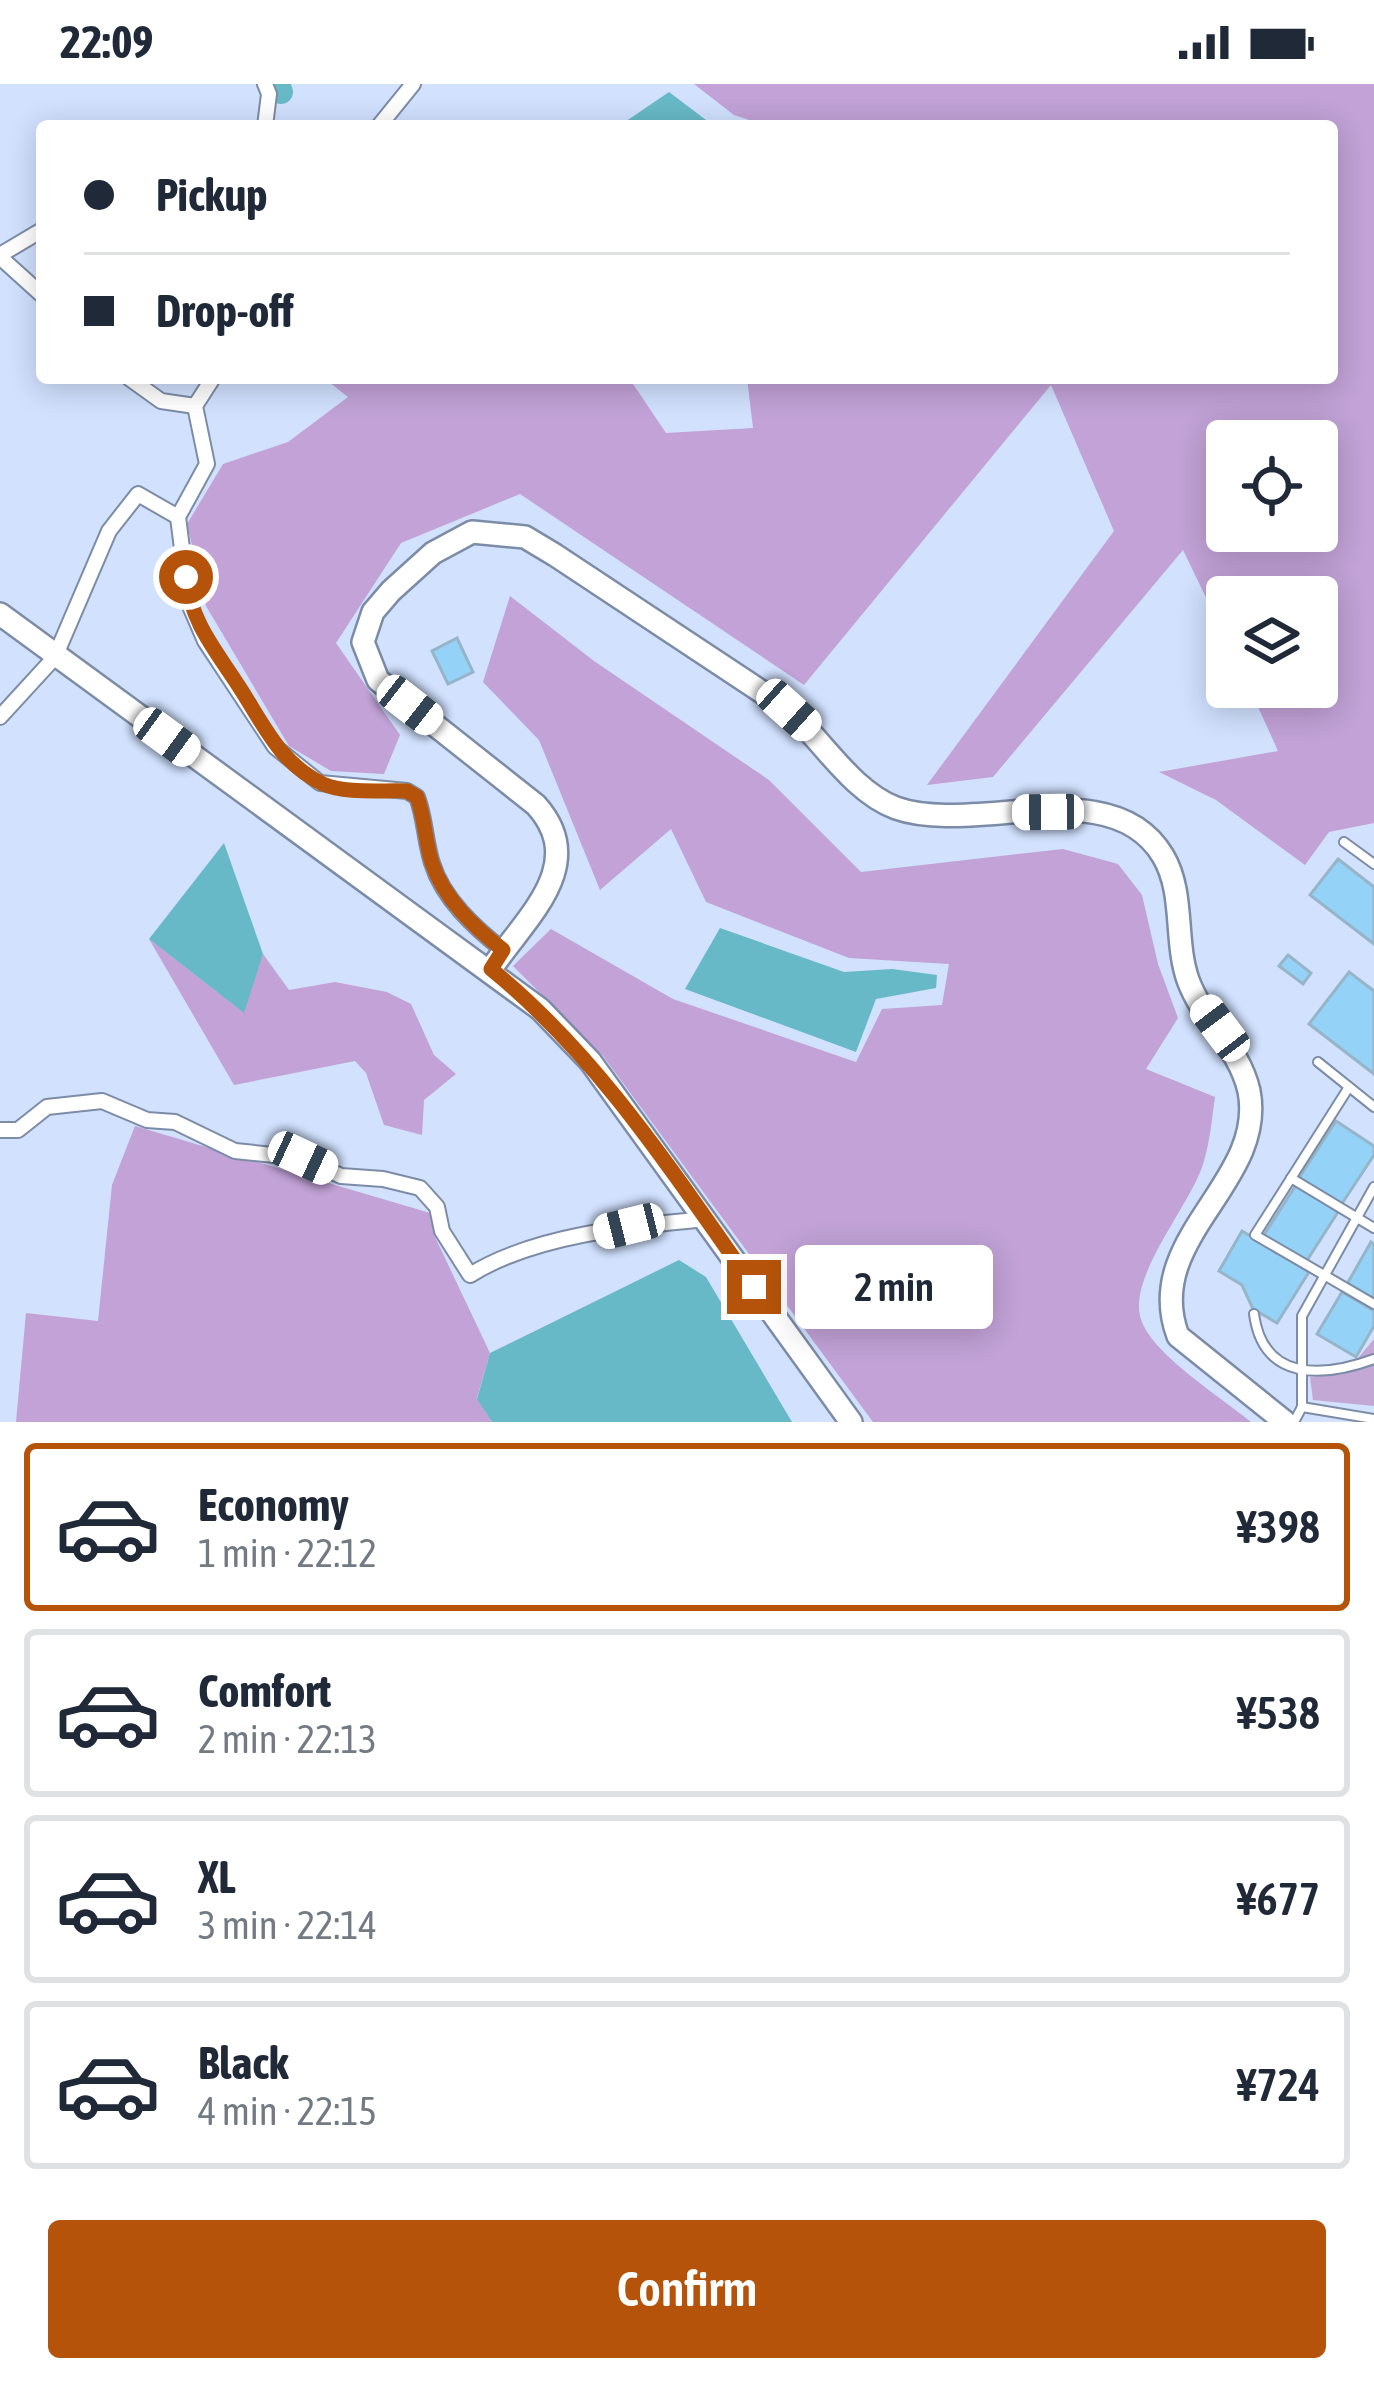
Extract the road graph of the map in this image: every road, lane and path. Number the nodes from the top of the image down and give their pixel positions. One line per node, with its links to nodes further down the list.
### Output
1 (265, 84): 3 (street)
2 (413, 84): 4 (street)
3 (268, 120)
4 (385, 120)
5 (36, 234): 6 (street)
6 (0, 256): 7 (street)
7 (36, 290)
8 (137, 384): 10 (street)
9 (209, 384): 10 (street)
10 (195, 406): 11 (street)
11 (178, 517): 13 (street); 17 (street)
12 (0, 614): 13 (street)
13 (55, 657): 14 (street); 17 (street)
14 (0, 717)
15 (1344, 842): 16 (lane)
16 (1374, 864)
17 (497, 960): 25 (street); 32 (street)
18 (1318, 1062): 19 (lane)
19 (1349, 1087): 20 (lane); 22 (lane)
20 (1374, 1107)
21 (0, 1130): 25 (street)
22 (1291, 1178): 24 (lane); 27 (lane)
23 (1374, 1187): 24 (lane)
24 (1355, 1217): 26 (lane); 27 (lane)
25 (706, 1219): 34 (street)
26 (1374, 1228)
27 (1324, 1275): 28 (lane); 31 (lane)
28 (1374, 1304)
29 (1254, 1314): 31 (lane)
30 (1374, 1359): 31 (lane)
31 (1302, 1370): 32 (lane)
32 (1294, 1417): 33 (lane)
33 (1374, 1419)
34 (851, 1422)

